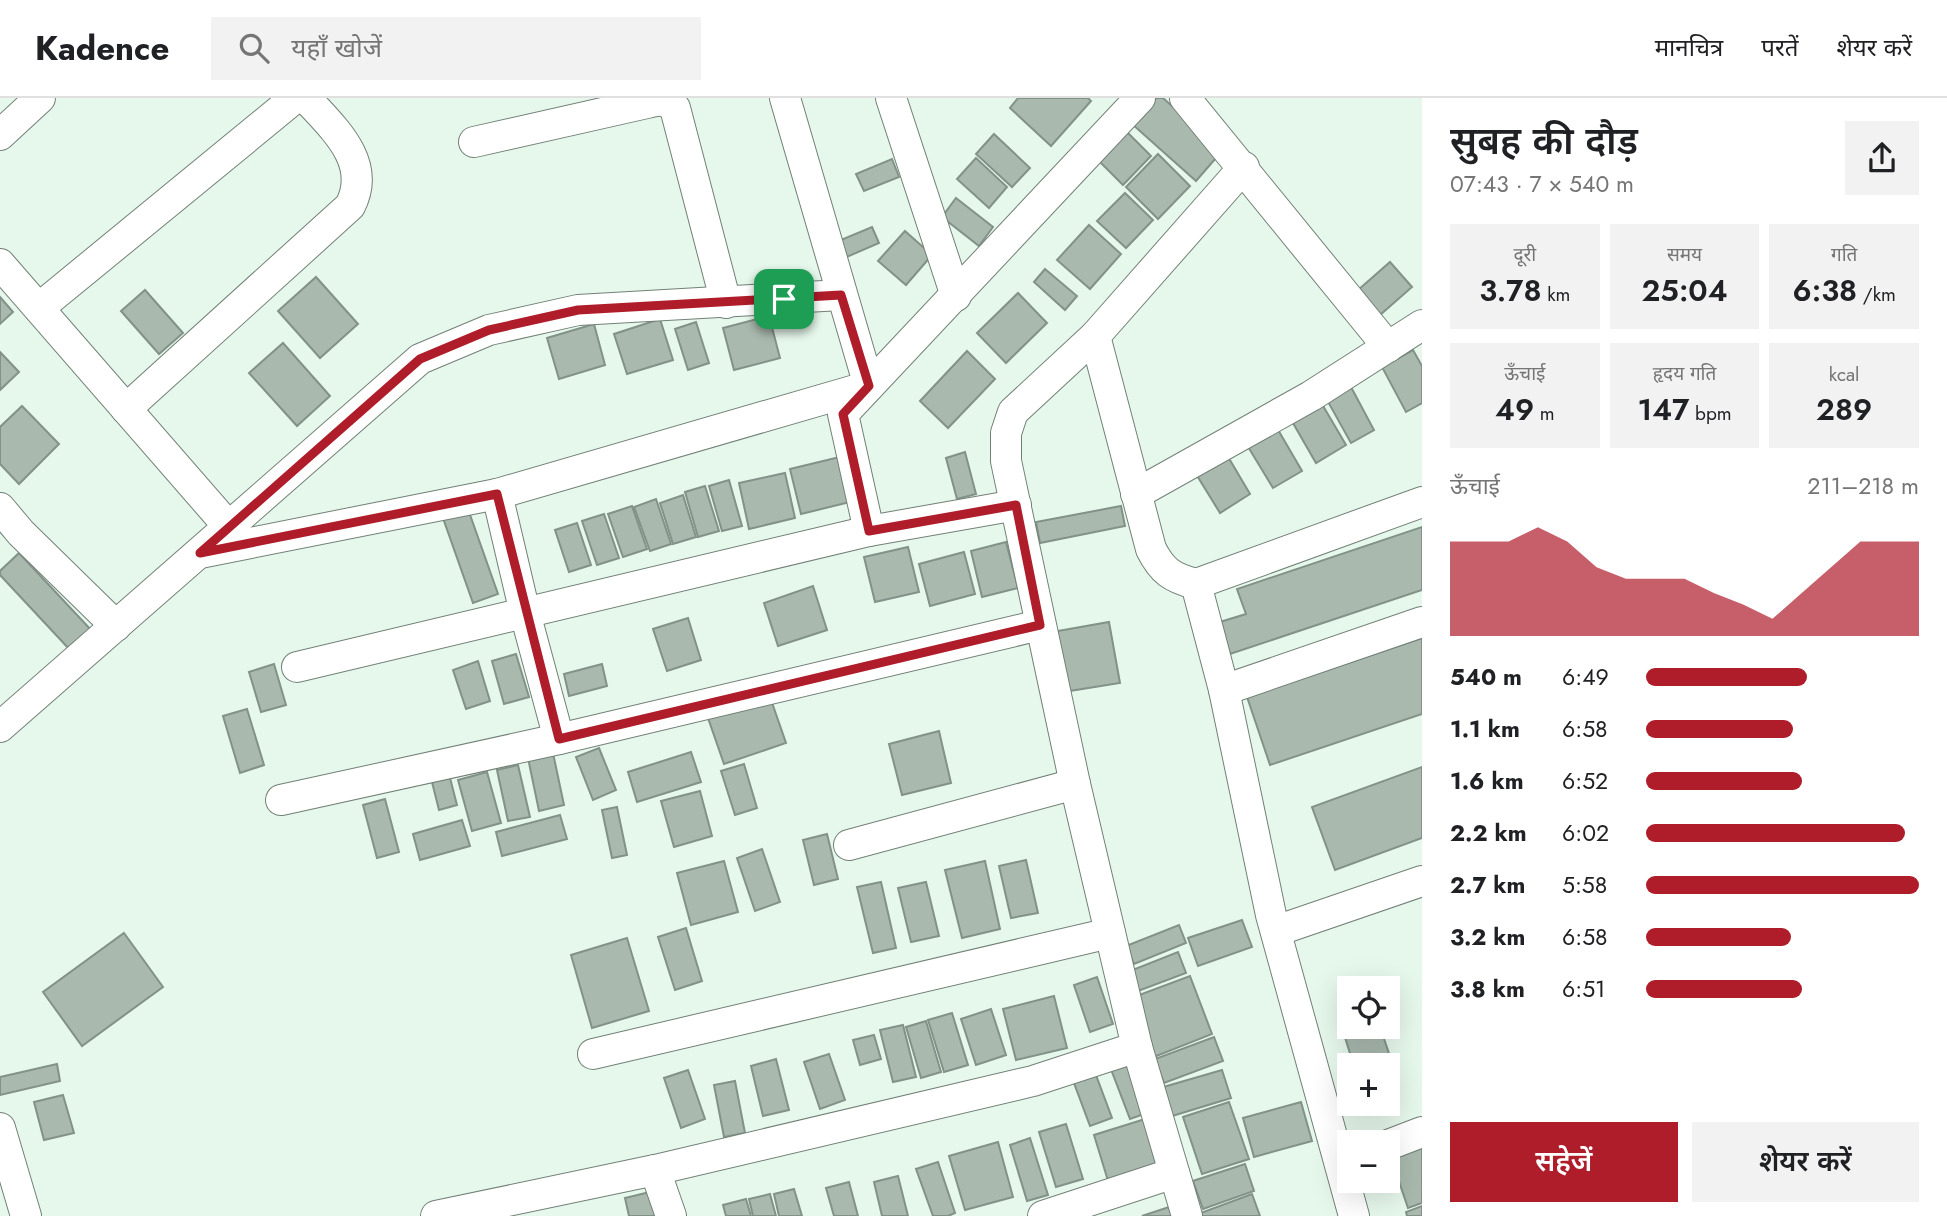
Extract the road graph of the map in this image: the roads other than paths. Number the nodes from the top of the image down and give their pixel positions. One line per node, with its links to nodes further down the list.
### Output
1 (40, 98): 8 (street)
2 (295, 98): 15 (street)
3 (306, 98): 20 (street)
4 (785, 98): 12 (street)
5 (891, 98): 13 (street)
6 (1140, 98): 13 (street)
7 (1185, 98): 10 (street)
8 (0, 135)
9 (474, 142): 14 (street)
10 (1244, 167): 17 (street); 18 (street)
11 (0, 264): 15 (street)
12 (841, 295): 14 (street); 19 (street)
13 (956, 296): 19 (street)
14 (726, 303): 26 (street)
15 (38, 308): 20 (street)
16 (1422, 325): 18 (street)
17 (1095, 336): 22 (street); 24 (street)
18 (1388, 347): 22 (street)
19 (869, 386): 21 (street); 27 (street)
20 (126, 409): 26 (street)
21 (497, 494): 29 (street); 31 (street)
22 (1136, 494): 30 (street)
23 (1422, 502): 30 (street)
24 (1016, 505): 27 (street); 33 (street)
25 (0, 508): 28 (street)
26 (229, 527): 29 (street)
27 (869, 531): 31 (street)
28 (10, 543): 34 (street)
29 (200, 553): 34 (street)
30 (1196, 584): 36 (street)
31 (525, 613): 35 (street); 38 (street)
32 (1422, 622): 36 (street)
33 (1040, 625): 38 (street); 39 (street)
34 (116, 626): 37 (street)
35 (297, 667)
36 (1224, 690): 43 (street)
37 (0, 727)
38 (559, 739): 40 (street)
39 (1075, 785): 41 (street); 44 (street)
40 (281, 800)
41 (849, 845)
42 (1422, 881): 43 (street)
43 (1276, 931): 49 (street)
44 (1110, 933): 45 (street); 46 (street)
45 (1137, 1047): 51 (street); 52 (street)
46 (593, 1055)
47 (0, 1128): 54 (street)
48 (1422, 1132): 50 (street)
49 (1337, 1135)
50 (1400, 1140)
51 (655, 1170): 55 (street); 56 (street)
52 (1174, 1173): 57 (street); 58 (street)
53 (1350, 1193): 59 (street)
54 (26, 1216)
55 (436, 1216)
56 (671, 1216)
57 (1043, 1216)
58 (1187, 1216)
59 (1354, 1216)

